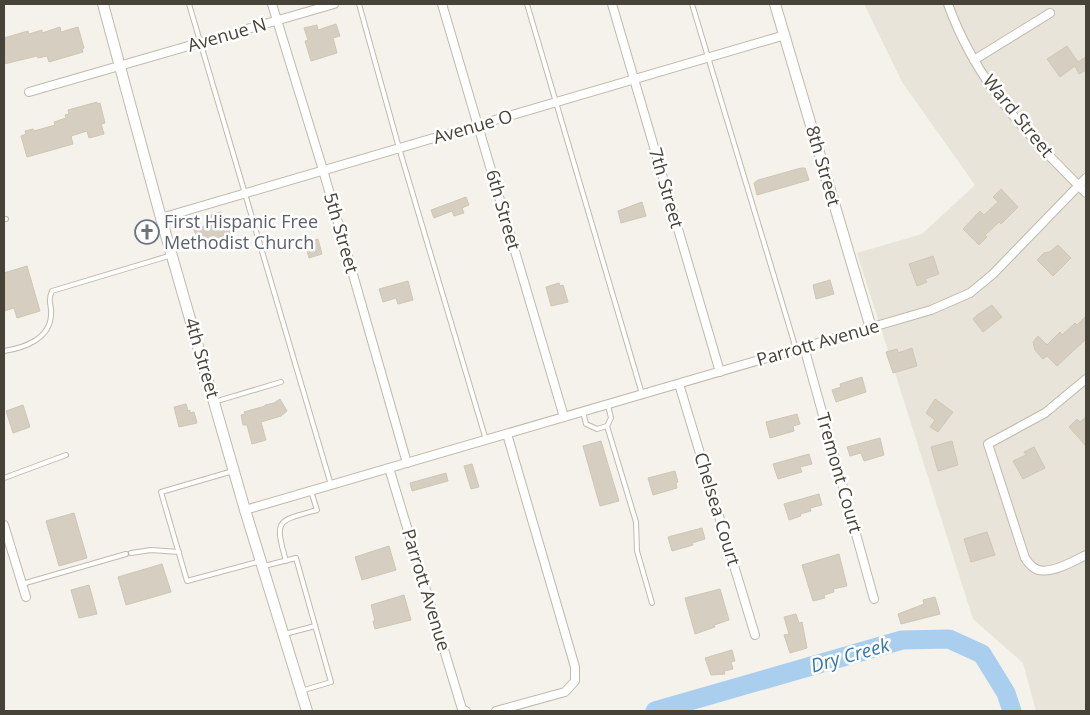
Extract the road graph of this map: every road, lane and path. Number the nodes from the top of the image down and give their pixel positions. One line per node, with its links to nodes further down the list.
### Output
1 (103, 4): 18 (street, 4th Street)
2 (189, 4): 15 (lane)
3 (272, 4): 13 (street, 5th Street)
4 (334, 4): 13 (street, Avenue N)
5 (358, 4): 23 (lane)
6 (442, 4): 22 (street, 6th Street)
7 (527, 4): 21 (lane)
8 (612, 4): 19 (street, 7th Street)
9 (692, 4): 16 (lane)
10 (775, 4): 14 (street, 8th Street)
11 (948, 4): 17 (street, Ward Street)
12 (1050, 13): 17 (street)
13 (276, 21): 15 (street, Avenue N); 24 (street, 5th Street)
14 (784, 35): 16 (street, Avenue O); 31 (street, 8th Street)
15 (201, 43): 18 (street, Avenue N); 27 (lane)
16 (708, 57): 19 (street, Avenue O); 32 (lane)
17 (974, 60): 26 (street, Ward Street)
18 (120, 66): 20 (street, Avenue N); 29 (street, 4th Street)
19 (635, 79): 21 (street, Avenue O); 34 (street, 7th Street)
20 (29, 92)
21 (556, 102): 22 (street, Avenue O); 38 (lane)
22 (478, 125): 23 (street, Avenue O); 42 (street, 6th Street)
23 (399, 148): 24 (street, Avenue O); 45 (lane)
24 (323, 170): 27 (street, Avenue O); 47 (street, 5th Street)
25 (1086, 178): 26 (street, Parrott Avenue)
26 (1078, 185): 28 (street, Ward Street); 31 (street, Parrott Avenue)
27 (245, 193): 29 (street, Avenue O); 51 (lane)
28 (1086, 193)
29 (161, 218): 30 (street, 4th Street)
30 (172, 255): 33 (lane); 39 (street, 4th Street)
31 (871, 328): 32 (street, Parrott Avenue)
32 (800, 348): 34 (street, Parrott Avenue); 61 (street, Tremont Court)
33 (4, 351)
34 (720, 372): 37 (street, Parrott Avenue)
35 (1086, 379): 56 (street)
36 (281, 382): 39 (lane)
37 (679, 384): 38 (street, Parrott Avenue); 65 (street, Chelsea Court)
38 (642, 394): 40 (street, Parrott Avenue)
39 (214, 402): 49 (street, 4th Street)
40 (608, 404): 41 (street, Parrott Avenue); 43 (lane)
41 (583, 412): 42 (street, Parrott Avenue); 43 (lane)
42 (564, 417): 44 (street, Parrott Avenue)
43 (608, 426): 62 (lane)
44 (507, 434): 45 (street, Parrott Avenue); 69 (street)
45 (486, 440): 47 (street, Parrott Avenue)
46 (66, 455): 50 (lane)
47 (407, 463): 48 (street, Parrott Avenue)
48 (389, 468): 51 (street, Parrott Avenue); 68 (street, Parrott Avenue)
49 (234, 471): 53 (street, 4th Street); 55 (lane)
50 (4, 478)
51 (331, 485): 52 (street, Parrott Avenue)
52 (311, 491): 53 (street, Parrott Avenue); 57 (lane)
53 (245, 510): 58 (street, 4th Street)
54 (4, 525): 59 (street)
55 (179, 552): 58 (lane); 59 (lane)
56 (1086, 555)
57 (286, 560): 58 (lane); 63 (lane)
58 (261, 564): 64 (street, 4th Street)
59 (22, 584): 60 (street)
60 (26, 597)
61 (874, 599)
62 (652, 604)
63 (315, 626): 64 (lane); 66 (lane)
64 (283, 635): 66 (street, 4th Street)
65 (755, 635)
66 (300, 691): 67 (street, 4th Street)
67 (307, 711)
68 (466, 711)
69 (496, 711)

